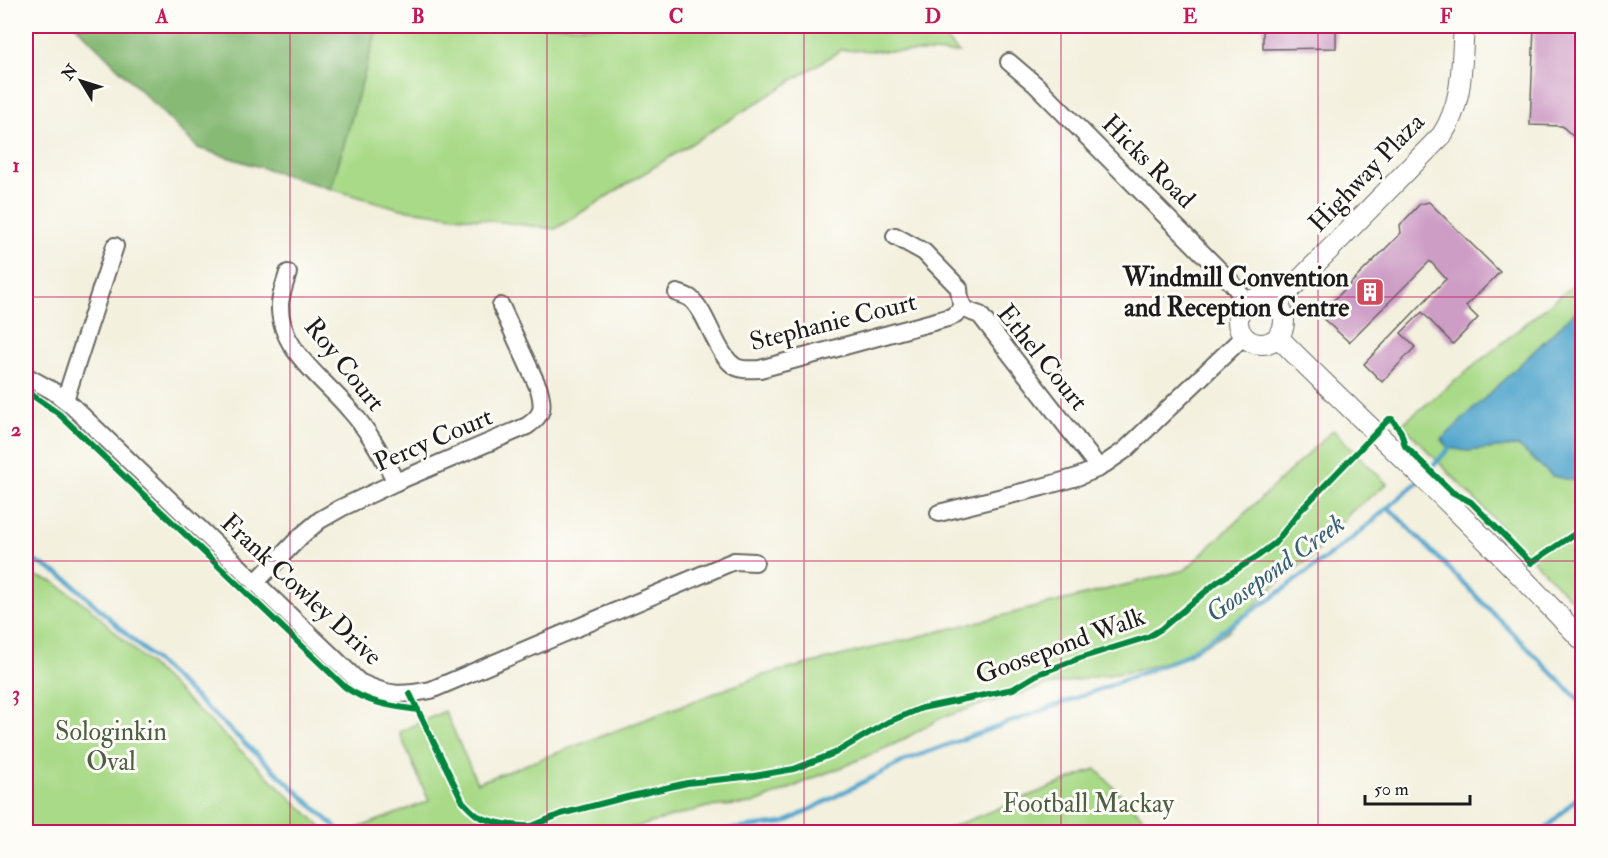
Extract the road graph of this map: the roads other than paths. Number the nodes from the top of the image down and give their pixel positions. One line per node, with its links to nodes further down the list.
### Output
1 (1464, 26): 8 (street, Highway Plaza)
2 (1009, 62): 7 (street, Hicks Road)
3 (895, 236): 10 (street, Ethel Court)
4 (115, 246): 14 (street)
5 (288, 273): 16 (street, Roy Court)
6 (677, 293): 10 (street, Stephanie Court)
7 (1247, 303): 8 (street); 11 (street)
8 (1276, 304): 12 (street)
9 (501, 306): 16 (street, Percy Court)
10 (964, 308): 15 (street, Ethel Court)
11 (1244, 336): 12 (street); 15 (street)
12 (1278, 337): 20 (street)
13 (26, 376): 14 (street, Frank Cowley Drive)
14 (65, 400): 19 (street, Frank Cowley Drive)
15 (1099, 468): 17 (street)
16 (396, 482): 19 (street, Percy Court)
17 (939, 513)
18 (755, 562): 19 (street, Frank Cowley Drive)
19 (255, 583)
20 (1582, 640)

